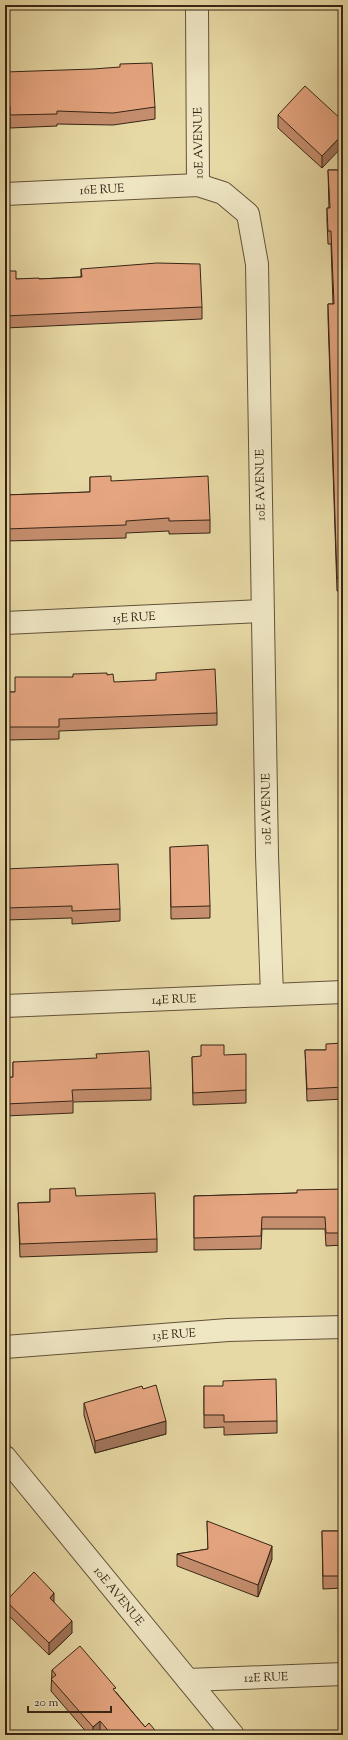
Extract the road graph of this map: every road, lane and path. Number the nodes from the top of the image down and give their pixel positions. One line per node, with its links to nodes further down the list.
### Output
1 (197, 5): 2 (street, 10E AVENUE)
2 (198, 185): 3 (street, 16E RUE); 4 (street, 10E AVENUE)
3 (5, 194)
4 (262, 611): 5 (street, 15E RUE); 7 (street, 10E AVENUE)
5 (5, 623)
6 (343, 992): 7 (street, 14E RUE)
7 (272, 995): 8 (street, 14E RUE)
8 (5, 1006)
9 (343, 1327): 10 (street, 13E RUE)
10 (5, 1347)
11 (5, 1458): 13 (street, 10E AVENUE)
12 (343, 1674): 13 (street, 12E RUE)
13 (188, 1680): 14 (street, 10E AVENUE)
14 (234, 1735)

